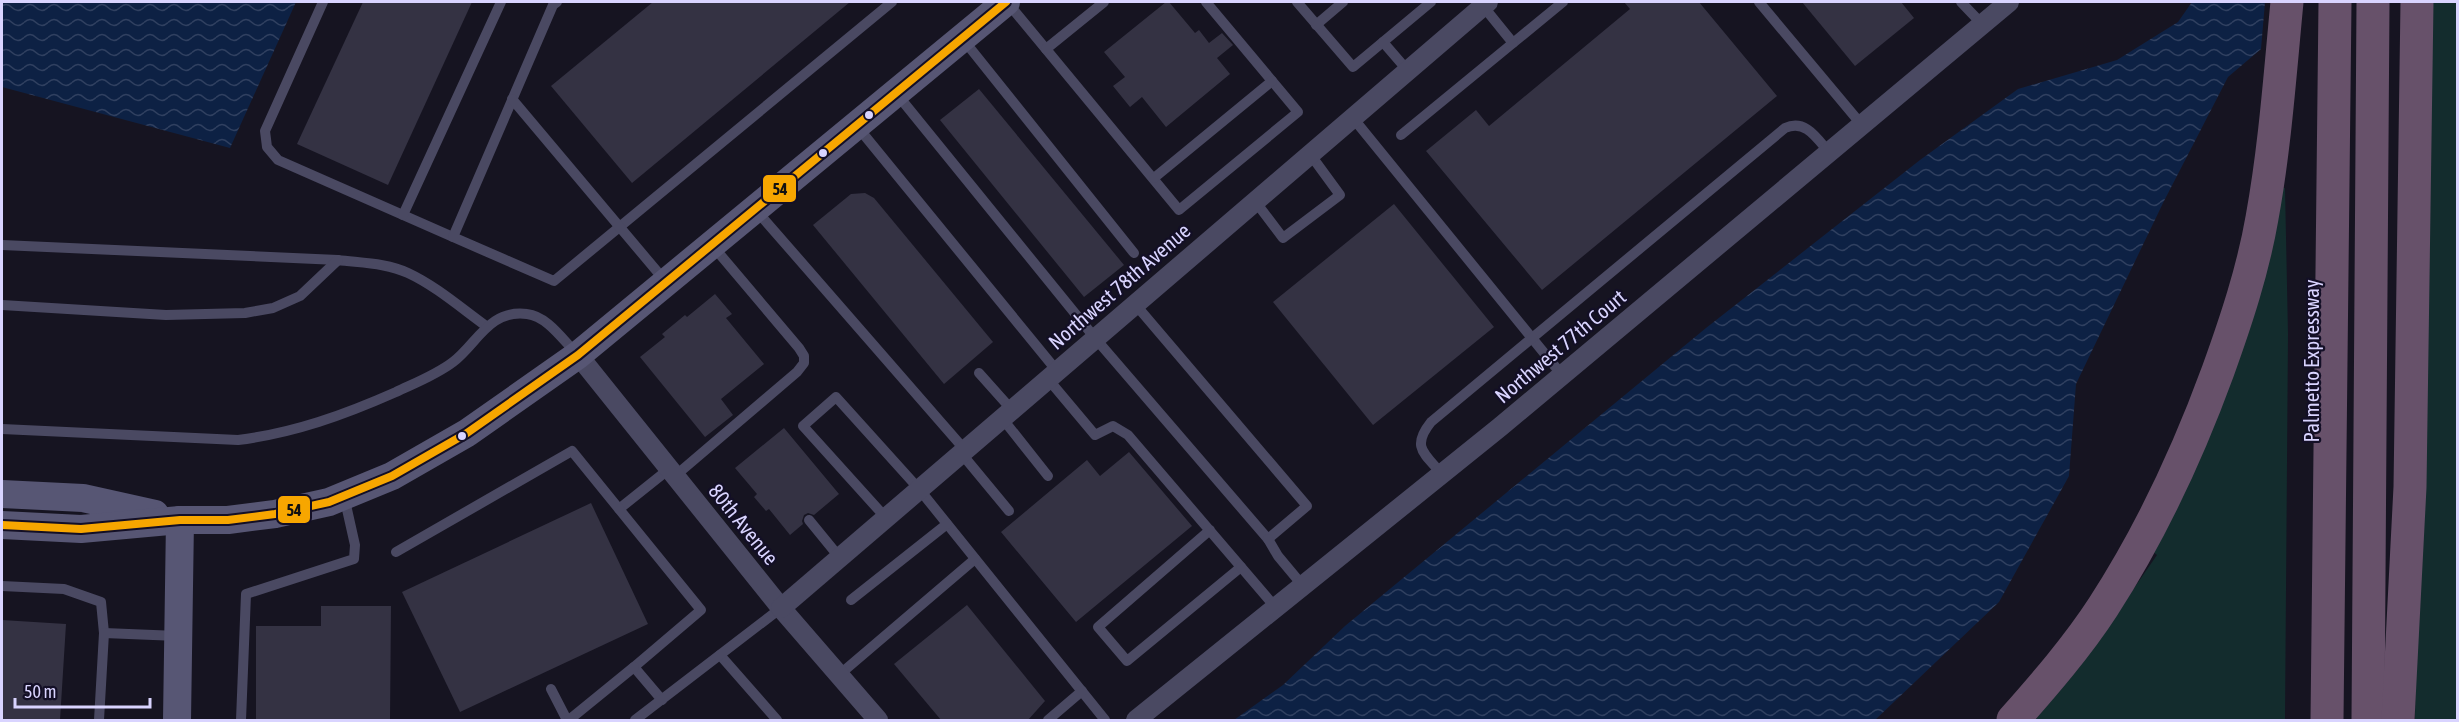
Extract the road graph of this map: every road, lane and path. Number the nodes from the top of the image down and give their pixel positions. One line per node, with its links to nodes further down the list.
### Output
1 (323, 2): 40 (lane)
2 (501, 2): 40 (lane)
3 (892, 2): 41 (lane)
4 (1006, 2): 23 (street); 26 (lane)
5 (1104, 2): 26 (lane)
6 (1206, 2): 28 (lane)
7 (1297, 2): 22 (lane)
8 (1343, 2): 22 (lane)
9 (1431, 2): 24 (lane)
10 (1563, 2): 25 (lane)
11 (1758, 2): 32 (lane)
12 (1961, 2): 21 (lane)
13 (2009, 2): 21 (street, Northwest 77th Court)
14 (2287, 2): 102 (highway)
15 (2314, 2): 103 (highway, Palmetto Expressway)
16 (2335, 2): 104 (highway)
17 (2373, 2): 105 (highway)
18 (2417, 2): 106 (highway)
19 (551, 3): 30 (lane)
20 (1485, 4): 25 (lane); 27 (street, Northwest 78th Avenue)
21 (1982, 24): 32 (street, Northwest 77th Court)
22 (1317, 25): 24 (lane)
23 (962, 38): 29 (street); 45 (lane)
24 (1383, 42): 27 (lane)
25 (1513, 43): 34 (lane)
26 (1046, 49): 37 (lane)
27 (1408, 70): 31 (street, Northwest 78th Avenue)
28 (1272, 81): 37 (lane); 37 (lane)
29 (896, 93): 33 (street); 52 (lane)
30 (512, 99): 41 (lane); 42 (lane)
31 (1353, 118): 36 (street, Northwest 78th Avenue); 51 (lane)
32 (1861, 124): 35 (street, Northwest 77th Court)
33 (856, 125): 39 (street); 55 (lane)
34 (1401, 135)
35 (1828, 151): 51 (lane); 56 (street, Northwest 77th Court)
36 (1310, 154): 38 (street, Northwest 78th Avenue); 38 (lane)
37 (1154, 178)
38 (1255, 201): 48 (street, Northwest 78th Avenue)
39 (755, 209): 43 (street); 59 (lane)
40 (403, 215): 42 (lane)
41 (620, 227): 42 (lane); 47 (lane)
42 (453, 237)
43 (712, 244): 47 (street); 60 (lane)
44 (2, 245): 46 (lane)
45 (1134, 253)
46 (338, 260): 49 (lane); 50 (lane)
47 (666, 282): 53 (street)
48 (1135, 304): 52 (street, Northwest 78th Avenue); 74 (lane)
49 (2, 305)
50 (486, 326): 53 (lane); 58 (lane)
51 (1531, 337): 56 (lane); 61 (lane)
52 (1095, 338): 55 (street, Northwest 78th Avenue); 74 (lane)
53 (578, 355): 60 (street, 80th Avenue); 65 (street)
54 (979, 373): 57 (lane)
55 (1052, 375): 57 (street, Northwest 78th Avenue); 73 (lane)
56 (1562, 375): 61 (street, Northwest 77th Court)
57 (1007, 414): 59 (street, Northwest 78th Avenue); 62 (lane)
58 (2, 429)
59 (963, 452): 63 (street, Northwest 78th Avenue); 67 (lane)
60 (672, 472): 66 (lane); 82 (street, 80th Avenue)
61 (1442, 474): 80 (street, Northwest 77th Court)
62 (1048, 476)
63 (919, 489): 68 (street, Northwest 78th Avenue); 68 (lane); 71 (lane)
64 (2, 494): 70 (street)
65 (344, 496): 70 (street); 94 (lane)
66 (619, 509): 75 (lane); 87 (lane)
67 (1009, 511)
68 (886, 518): 76 (street, Northwest 78th Avenue)
69 (809, 519): 76 (lane)
70 (180, 520): 72 (street); 85 (street)
71 (946, 524): 77 (lane); 81 (lane)
72 (2, 525)
73 (1210, 530): 78 (lane); 78 (lane)
74 (1268, 539): 80 (lane)
75 (396, 552)
76 (840, 558): 82 (street, Northwest 78th Avenue)
77 (975, 559): 88 (lane); 90 (lane)
78 (1241, 567): 83 (lane)
79 (2, 586): 84 (lane)
80 (1303, 586): 83 (street, Northwest 77th Court)
81 (850, 600)
82 (781, 608): 86 (lane); 88 (street, 80th Avenue)
83 (1276, 608): 101 (street, Northwest 77th Court)
84 (104, 633): 85 (lane); 92 (lane)
85 (178, 636): 93 (street)
86 (720, 655): 91 (lane); 97 (lane)
87 (634, 667): 91 (lane); 95 (lane)
88 (839, 675): 98 (street, 80th Avenue)
89 (551, 690): 95 (lane)
90 (1082, 691): 99 (lane); 100 (lane)
91 (662, 700): 96 (lane)
92 (99, 720)
93 (177, 720)
94 (241, 720)
95 (568, 720)
96 (635, 720)
97 (777, 720)
98 (878, 720)
99 (1048, 720)
100 (1105, 720)
101 (1136, 720)
102 (2013, 720)
103 (2308, 720)
104 (2327, 720)
105 (2368, 720)
106 (2398, 720)

